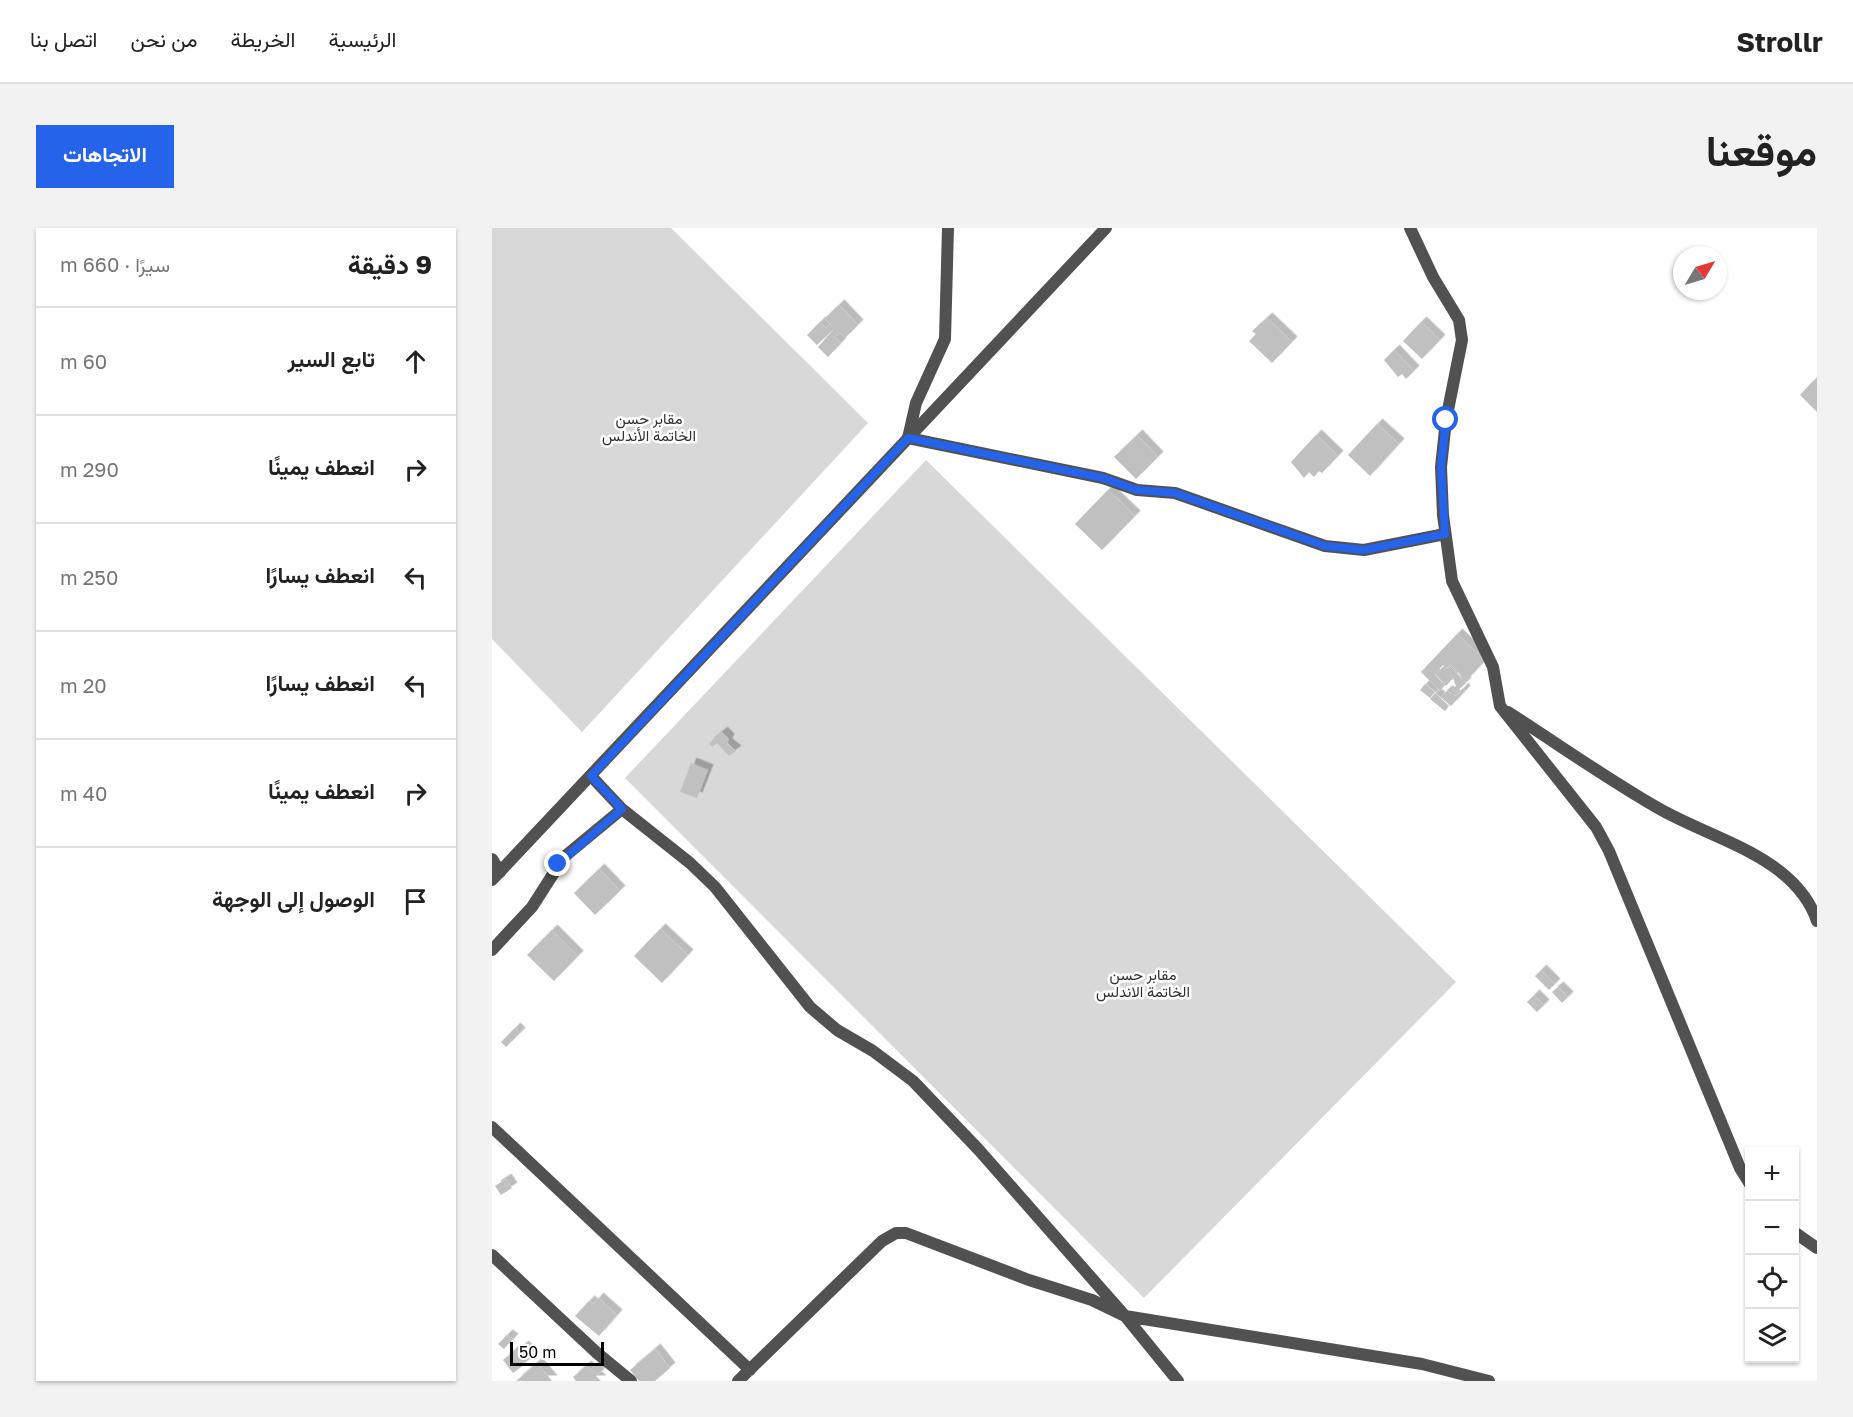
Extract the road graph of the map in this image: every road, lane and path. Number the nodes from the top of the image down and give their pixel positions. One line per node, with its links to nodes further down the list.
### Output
1 (948, 228): 4 (street)
2 (1106, 228): 4 (street)
3 (1410, 228): 5 (street)
4 (908, 438): 5 (street); 7 (street)
5 (1445, 534): 6 (street)
6 (1500, 706): 11 (street); 14 (street)
7 (591, 776): 8 (street); 10 (street)
8 (622, 809): 12 (street); 18 (street)
9 (492, 859): 10 (street)
10 (496, 876)
11 (1817, 921)
12 (492, 950)
13 (492, 1127): 19 (street)
14 (1745, 1175)
15 (1799, 1235): 16 (street)
16 (1817, 1248)
17 (492, 1255): 20 (street)
18 (1125, 1316): 19 (street); 22 (street); 23 (street)
19 (750, 1370): 21 (street)
20 (631, 1381)
21 (738, 1381)
22 (1178, 1381)
23 (1489, 1381)

